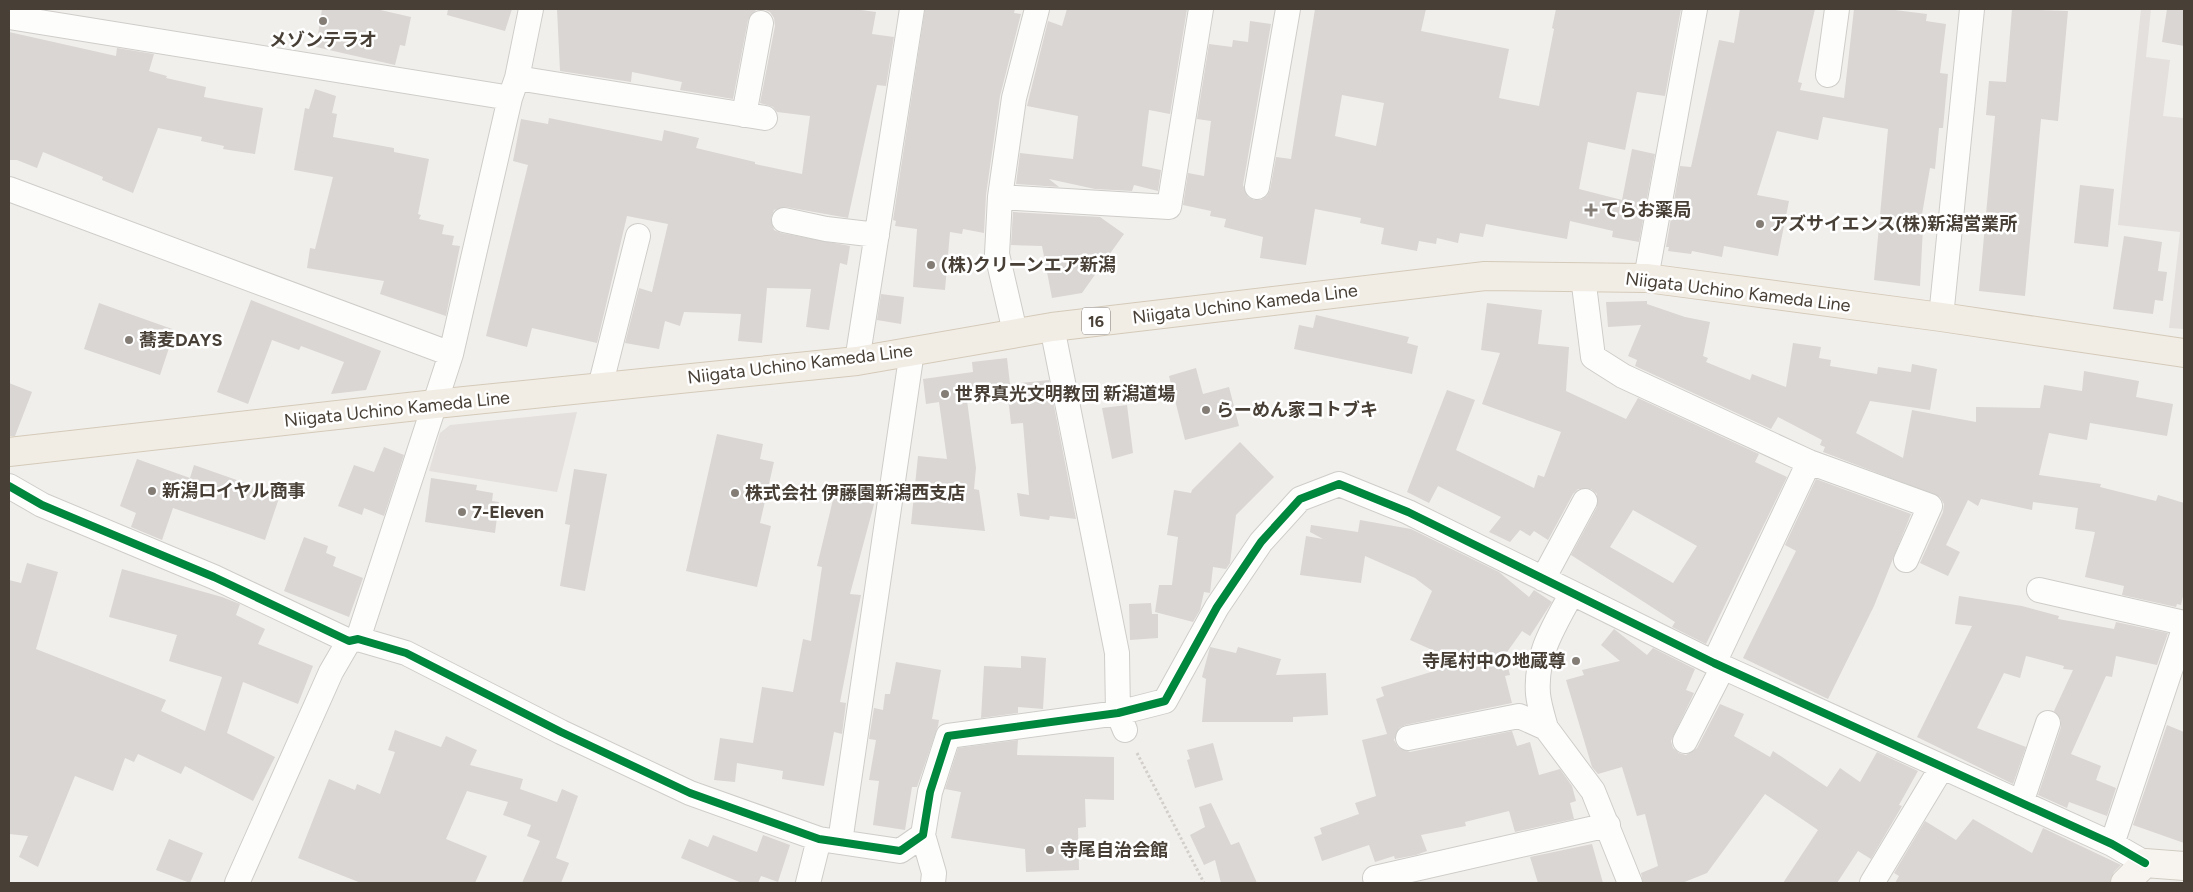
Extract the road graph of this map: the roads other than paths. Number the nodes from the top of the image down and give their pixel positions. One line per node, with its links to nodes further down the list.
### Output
1 (531, 9): 12 (street)
2 (912, 9): 17 (street)
3 (1037, 9): 15 (street)
4 (1201, 9): 15 (street)
5 (1288, 9): 13 (street)
6 (1695, 9): 20 (street)
7 (1837, 9): 11 (street)
8 (1972, 9): 21 (street)
9 (9, 17): 12 (street)
10 (761, 23): 12 (street)
11 (1828, 75)
12 (514, 88): 26 (street)
13 (1257, 187)
14 (9, 189): 26 (street)
15 (1000, 197): 23 (street)
16 (784, 220): 17 (street)
17 (877, 235): 27 (street)
18 (638, 236): 28 (street)
19 (1583, 277): 20 (main road, Niigata Uchino Kameda Line / 16); 22 (main road, Niigata Uchino Kameda Line / 16); 31 (street)
20 (1646, 278): 21 (main road, Niigata Uchino Kameda Line / 16)
21 (1942, 317): 25 (main road, Niigata Uchino Kameda Line / 16)
22 (1052, 327): 23 (main road, Niigata Uchino Kameda Line / 16); 42 (street)
23 (1015, 332): 24 (main road, Niigata Uchino Kameda Line / 16)
24 (912, 351): 27 (main road, Niigata Uchino Kameda Line / 16); 51 (street)
25 (2184, 353)
26 (451, 354): 29 (street)
27 (857, 361): 28 (main road, Niigata Uchino Kameda Line / 16)
28 (600, 387): 29 (main road, Niigata Uchino Kameda Line / 16)
29 (435, 404): 30 (main road, Niigata Uchino Kameda Line / 16); 40 (street)
30 (9, 452)
31 (1809, 462): 34 (street); 41 (street)
32 (9, 486): 40 (street)
33 (1585, 501): 35 (street)
34 (1906, 560)
35 (1543, 579): 37 (street); 42 (street)
36 (2039, 590): 38 (street)
37 (1572, 593): 41 (street); 44 (street)
38 (2184, 623)
39 (2184, 629): 52 (street)
40 (353, 640): 51 (street); 56 (street)
41 (1718, 665): 46 (street); 47 (street)
42 (1122, 721): 50 (street)
43 (2048, 723): 48 (street)
44 (1546, 728): 45 (street); 49 (street)
45 (1408, 738)
46 (1685, 741)
47 (1942, 767): 48 (street); 60 (street)
48 (2021, 804): 52 (street)
49 (1608, 825): 55 (street); 59 (street)
50 (923, 835): 51 (street); 58 (street)
51 (829, 840): 57 (street)
52 (2112, 844): 53 (street)
53 (2145, 863): 54 (main road); 61 (main road)
54 (2184, 866)
55 (1375, 878)
56 (237, 883)
57 (808, 883)
58 (933, 883)
59 (1630, 883)
60 (1872, 883)
61 (2125, 883)

